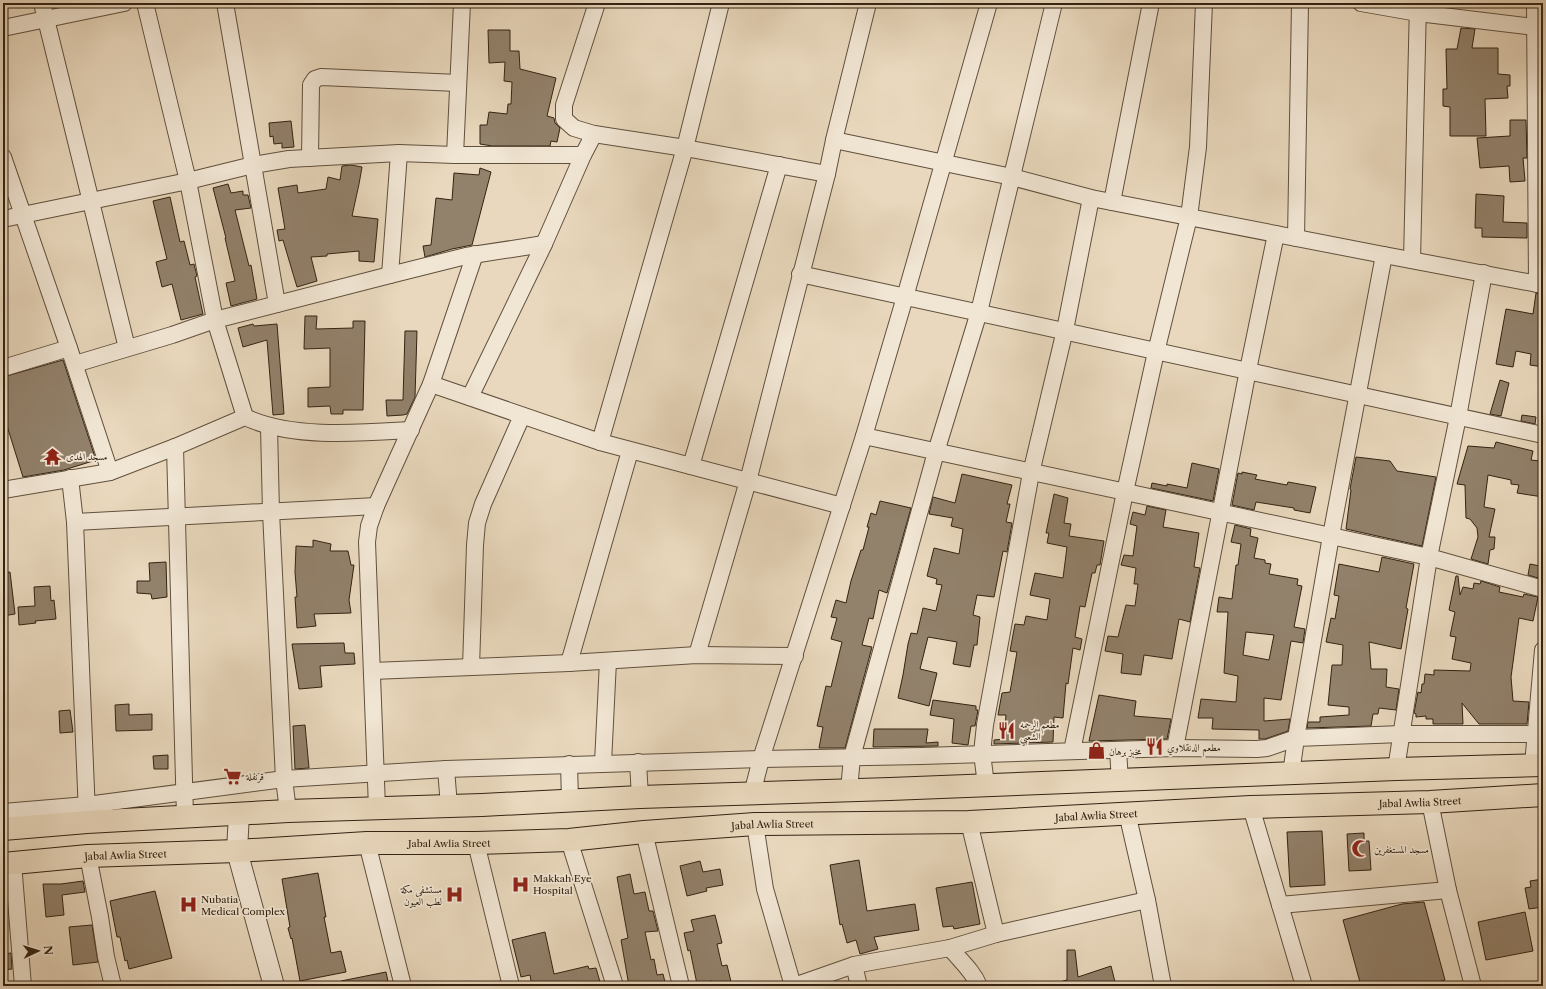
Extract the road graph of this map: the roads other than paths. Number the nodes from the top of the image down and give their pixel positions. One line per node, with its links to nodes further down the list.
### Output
1 (42, 3): 17 (street)
2 (124, 3): 17 (street)
3 (145, 3): 34 (street)
4 (225, 3): 30 (street)
5 (462, 3): 20 (street)
6 (597, 3): 21 (street)
7 (721, 3): 23 (street)
8 (868, 3): 22 (street)
9 (989, 3): 29 (street)
10 (1054, 3): 33 (street)
11 (1151, 3): 37 (street)
12 (1204, 3): 39 (street)
13 (1300, 3): 42 (street)
14 (1361, 3): 16 (street)
15 (1535, 3): 18 (street)
16 (1418, 8): 18 (street); 46 (street)
17 (46, 19): 19 (street); 36 (street)
18 (1539, 27): 50 (street)
19 (3, 28)
20 (458, 83): 25 (street); 28 (street)
21 (594, 134): 23 (street); 26 (street)
22 (834, 140): 29 (street); 32 (street)
23 (685, 148): 31 (street); 72 (street)
24 (399, 153): 25 (street); 28 (street); 49 (street)
25 (455, 155): 26 (street)
26 (583, 155): 43 (street)
27 (3, 157): 38 (street)
28 (310, 158): 30 (street)
29 (943, 163): 33 (street); 51 (street)
30 (253, 165): 34 (street); 52 (street)
31 (779, 165): 32 (street); 76 (street)
32 (827, 174): 47 (street)
33 (1012, 177): 35 (street); 53 (street)
34 (188, 180): 36 (street); 54 (street)
35 (1091, 198): 37 (street); 55 (street)
36 (92, 200): 38 (street); 57 (street)
37 (1112, 202): 39 (street)
38 (23, 214): 40 (street); 56 (street)
39 (1188, 217): 41 (street); 58 (street)
40 (3, 219)
41 (1276, 234): 42 (street); 61 (street)
42 (1296, 238): 45 (street)
43 (544, 244): 44 (street); 64 (street)
44 (475, 254): 49 (street); 62 (street)
45 (1384, 255): 46 (street); 63 (street)
46 (1412, 260): 48 (street)
47 (800, 274): 51 (street); 80 (street)
48 (1484, 274): 50 (street); 67 (street)
49 (390, 275): 52 (street)
50 (1540, 284)
51 (905, 297): 53 (street); 71 (street)
52 (277, 304): 54 (street)
53 (979, 312): 55 (street); 75 (street)
54 (215, 320): 57 (street); 66 (street)
55 (1065, 330): 58 (street); 78 (street)
56 (69, 348): 59 (street); 60 (street)
57 (127, 348): 59 (street)
58 (1156, 352): 61 (street); 82 (street)
59 (75, 364): 77 (street)
60 (3, 368)
61 (1248, 370): 63 (street); 86 (street)
62 (430, 384): 64 (street); 69 (street)
63 (1358, 395): 67 (street); 89 (street)
64 (470, 398): 65 (street)
65 (522, 416): 72 (street); 97 (street)
66 (245, 417): 68 (street); 73 (street)
67 (1458, 417): 70 (street); 90 (street)
68 (269, 427): 69 (street); 85 (street)
69 (411, 430): 83 (street)
70 (1543, 435)
71 (864, 436): 75 (street); 84 (street)
72 (600, 442): 74 (street)
73 (175, 447): 77 (street); 87 (street)
74 (630, 451): 76 (street); 96 (street)
75 (936, 452): 78 (street); 106 (street)
76 (691, 466): 80 (street)
77 (110, 472): 79 (street)
78 (1031, 473): 82 (street); 105 (street)
79 (70, 478): 81 (street); 88 (street)
80 (748, 481): 84 (street); 93 (street)
81 (3, 490)
82 (1125, 492): 86 (street); 104 (street)
83 (376, 506): 85 (street); 98 (street)
84 (842, 506): 94 (street)
85 (271, 512): 87 (street); 116 (street)
86 (1221, 513): 89 (street); 102 (street)
87 (177, 516): 88 (street); 120 (street)
88 (75, 522): 131 (street)
89 (1331, 536): 90 (street); 101 (street)
90 (1429, 557): 91 (street); 99 (street)
91 (1543, 589)
92 (1543, 650): 100 (street)
93 (697, 655): 94 (street); 95 (street)
94 (794, 656): 107 (street)
95 (608, 661): 96 (street); 110 (street)
96 (568, 663): 97 (street)
97 (471, 667): 98 (street)
98 (372, 671): 114 (street)
99 (1402, 734): 100 (street); 101 (street); 113 (street)
100 (1539, 734): 111 (street)
101 (1296, 738): 102 (street); 115 (street)
102 (1175, 748): 103 (street)
103 (1118, 750): 104 (street); 117 (street)
104 (1072, 751): 105 (street)
105 (982, 754): 106 (street); 118 (street)
106 (852, 757): 107 (street); 119 (street)
107 (761, 759): 108 (street); 121 (street)
108 (638, 762): 110 (street); 123 (street)
109 (569, 764): 110 (street); 112 (street); 124 (street)
110 (603, 764)
111 (1538, 765): 113 (main road)
112 (446, 769): 114 (street); 126 (street)
113 (1396, 769): 115 (main road)
114 (375, 773): 116 (street); 128 (street)
115 (1291, 774): 117 (main road)
116 (284, 778): 120 (street); 129 (street)
117 (1120, 781): 118 (main road)
118 (986, 785): 119 (main road)
119 (849, 790): 121 (main road)
120 (184, 791): 131 (street); 134 (street)
121 (752, 794): 123 (main road)
122 (1543, 795): 125 (main road, Jabal Awlia Street)
123 (640, 797): 124 (main road)
124 (570, 800): 126 (main road)
125 (1430, 802): 127 (main road, Jabal Awlia Street); 145 (street)
126 (449, 806): 128 (main road)
127 (1251, 807): 133 (main road, Jabal Awlia Street); 147 (street)
128 (377, 808): 129 (main road)
129 (288, 811): 132 (main road)
130 (3, 812): 131 (street)
131 (87, 813): 134 (main road); 137 (main road)
132 (240, 813): 134 (main road); 142 (street)
133 (1127, 813): 135 (main road, Jabal Awlia Street); 146 (street)
134 (185, 817)
135 (969, 822): 136 (main road, Jabal Awlia Street); 148 (street)
136 (755, 824): 138 (main road, Jabal Awlia Street); 158 (street)
137 (3, 829)
138 (644, 832): 139 (main road, Jabal Awlia Street); 157 (street)
139 (568, 840): 141 (main road, Jabal Awlia Street); 156 (street)
140 (367, 843): 141 (main road, Jabal Awlia Street); 142 (main road, Jabal Awlia Street); 154 (street)
141 (476, 843): 155 (street)
142 (237, 851): 143 (main road, Jabal Awlia Street); 153 (street)
143 (88, 856): 144 (main road, Jabal Awlia Street); 152 (street)
144 (8, 864): 151 (street)
145 (1448, 890): 147 (street); 163 (street)
146 (1147, 900): 148 (street); 161 (street)
147 (1280, 905): 162 (street)
148 (996, 934): 149 (street)
149 (950, 948): 150 (street); 160 (street)
150 (854, 965): 158 (street); 159 (street)
151 (23, 986)
152 (113, 986)
153 (274, 986)
154 (402, 986)
155 (511, 986)
156 (615, 986)
157 (681, 986)
158 (793, 986)
159 (859, 986)
160 (979, 986)
161 (1163, 986)
162 (1304, 986)
163 (1473, 986)

